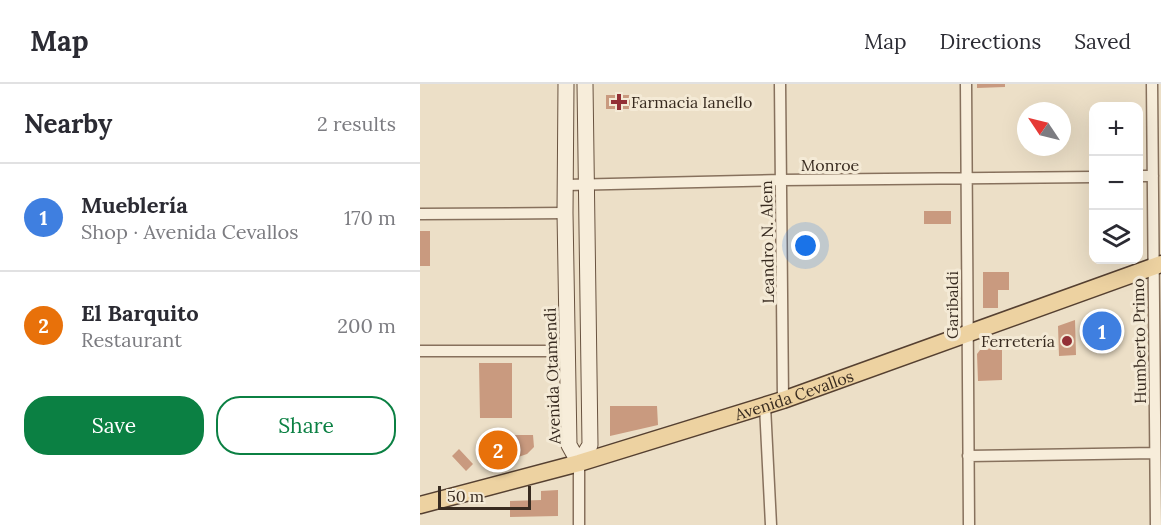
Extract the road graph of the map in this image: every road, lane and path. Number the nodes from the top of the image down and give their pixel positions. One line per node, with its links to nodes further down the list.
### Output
1 (566, 84): 11 (main road, Avenida Otamendi)
2 (585, 84): 12 (main road, Avenida Otamendi)
3 (780, 84): 10 (street, Leandro N. Alem)
4 (966, 84): 9 (street, Garibaldi)
5 (1152, 84): 7 (street, Humberto Primo)
6 (1143, 176): 7 (street)
7 (1153, 176): 15 (street, Humberto Primo)
8 (1089, 177): 9 (street, Monroe)
9 (967, 179): 10 (street, Monroe); 16 (street, Garibaldi)
10 (781, 180): 12 (street, Monroe); 19 (street, Leandro N. Alem)
11 (566, 185): 12 (street, Monroe); 13 (main road, Avenida Otamendi)
12 (587, 185): 23 (main road, Avenida Otamendi)
13 (565, 213): 14 (street); 18 (main road, Avenida Otamendi)
14 (420, 214)
15 (1157, 265): 16 (main road, Avenida Cevallos); 21 (street, Humberto Primo)
16 (967, 333): 19 (main road, Avenida Cevallos); 22 (street, Garibaldi)
17 (420, 351): 18 (street)
18 (567, 351): 23 (main road, Avenida Otamendi)
19 (783, 400): 20 (main road, Avenida Cevallos)
20 (765, 406): 23 (main road, Avenida Cevallos); 26 (street)
21 (1155, 453): 22 (street); 28 (street, Humberto Primo)
22 (968, 456): 27 (street, Garibaldi)
23 (579, 463): 24 (main road, Avenida Cevallos); 25 (street)
24 (420, 505)
25 (579, 525)
26 (771, 525)
27 (969, 525)
28 (1156, 525)

